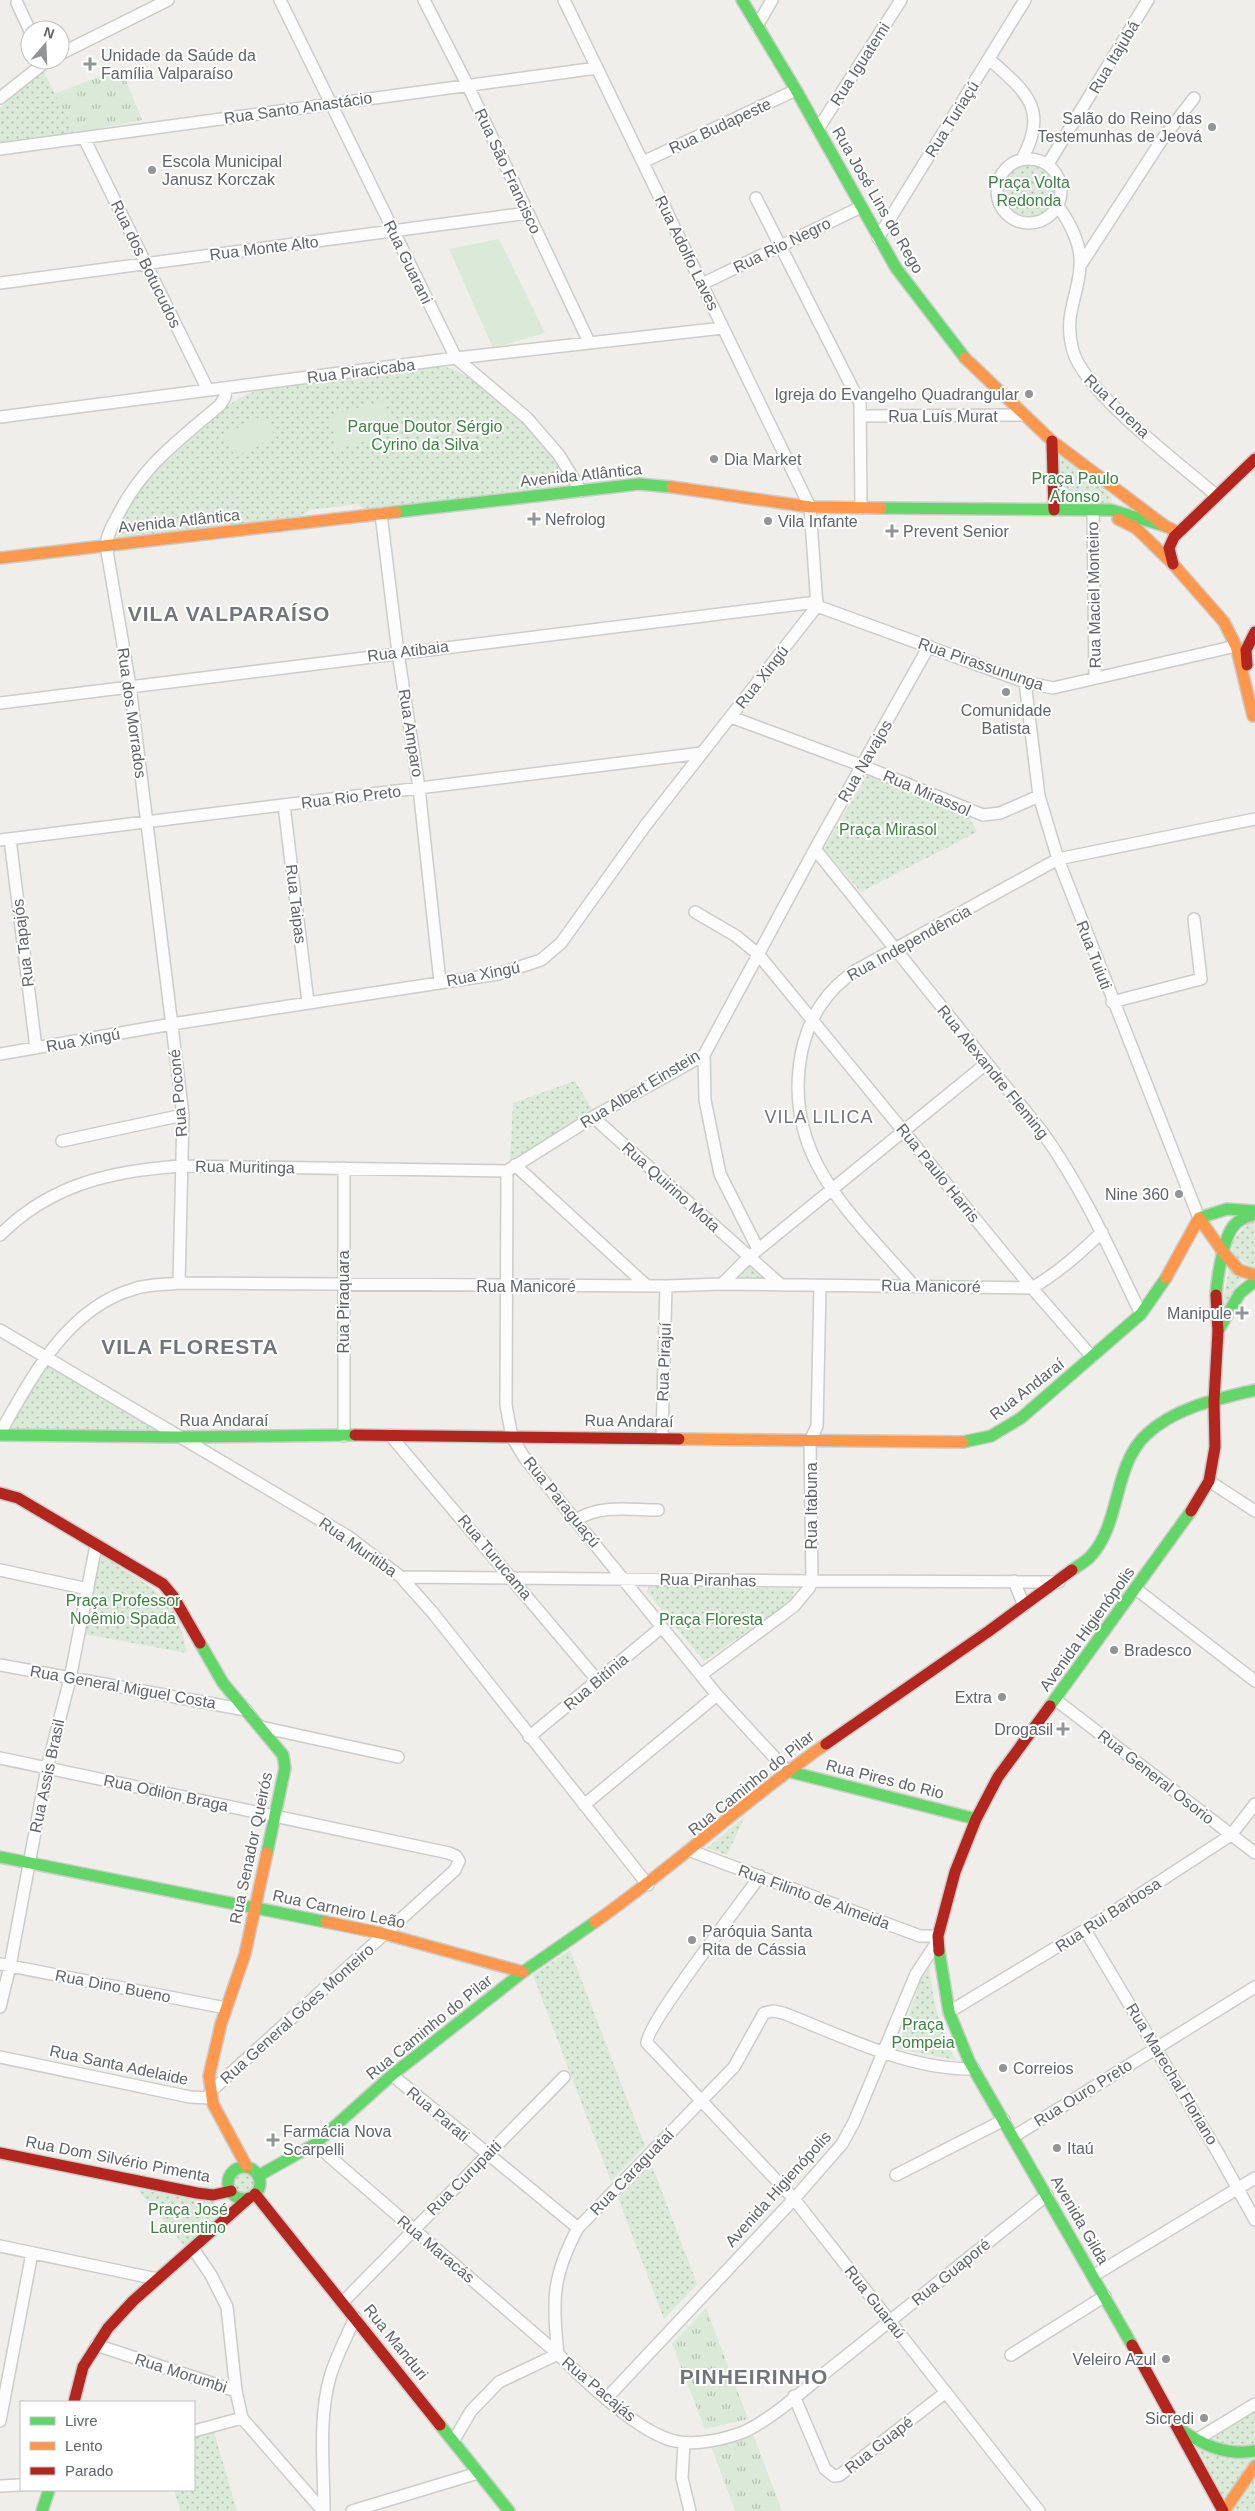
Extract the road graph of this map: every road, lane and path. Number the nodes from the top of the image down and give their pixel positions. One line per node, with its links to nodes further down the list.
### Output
1 (168, 0): 13 (street)
2 (280, 0): 21 (street, Rua Guarani)
3 (424, 0): 17 (street, Rua São Francisco)
4 (564, 0): 15 (street, Rua Adolfo Laves)
5 (742, 0): 12 (main road, Rua José Lins do Rego)
6 (772, 0): 12 (street)
7 (902, 0): 22 (street, Rua Iguatemi)
8 (1025, 0): 14 (street, Rua Turiaçú)
9 (1148, 0): 27 (street, Rua Itajubá)
10 (17, 3): 11 (street)
11 (25, 20)
12 (757, 26): 18 (main road, Rua José Lins do Rego)
13 (70, 49)
14 (989, 59): 25 (street); 33 (street, Rua Turiaçú)
15 (597, 68): 17 (street, Rua Santo Anastácio); 26 (street, Rua Adolfo Laves)
16 (34, 70): 19 (street)
17 (468, 86): 21 (street, Rua Santo Anastácio); 31 (street, Rua São Francisco)
18 (796, 90): 22 (main road, Rua José Lins do Rego); 26 (street, Rua Budapeste)
19 (0, 98)
20 (1194, 98): 36 (street)
21 (330, 104): 23 (street, Rua Santo Anastácio); 32 (street, Rua Guarani)
22 (818, 129): 30 (main road, Rua José Lins do Rego)
23 (84, 138): 24 (street, Rua Santo Anastácio); 35 (street, Rua dos Botucudos)
24 (0, 149)
25 (1022, 159): 27 (street); 29 (street)
26 (643, 162): 38 (street, Rua Adolfo Laves)
27 (1048, 164): 29 (street)
28 (756, 198): 34 (street)
29 (1058, 206): 36 (street, Rua Lorena)
30 (861, 207): 33 (main road, Rua José Lins do Rego); 34 (street, Rua Rio Negro)
31 (528, 213): 32 (street, Rua Monte Alto); 40 (street, Rua São Francisco)
32 (392, 232): 35 (street, Rua Monte Alto); 41 (street, Rua Guarani)
33 (878, 238): 44 (main road, Rua José Lins do Rego)
34 (780, 246): 38 (street, Rua Rio Negro); 45 (street)
35 (146, 263): 37 (street, Rua Monte Alto); 43 (street, Rua dos Botucudos)
36 (1080, 266): 50 (street, Rua Lorena)
37 (0, 283)
38 (702, 284): 39 (street, Rua Adolfo Laves)
39 (723, 328): 40 (street, Rua Piracicaba); 51 (street, Rua Adolfo Laves)
40 (589, 342): 41 (street, Rua Piracicaba)
41 (456, 358): 42 (street, Rua Piracicaba); 49 (street, Rua Guarani)
42 (226, 388): 43 (street, Rua Piracicaba); 58 (street, Rua dos Morrados)
43 (208, 390): 46 (street, Rua Piracicaba)
44 (1024, 415): 45 (street, Rua Luís Murat); 47 (main road, Rua José Lins do Rego)
45 (861, 416): 52 (street)
46 (0, 417)
47 (1052, 441): 53 (main road); 56 (main road, Rua José Lins do Rego)
48 (1255, 459): 50 (main road)
49 (581, 491): 51 (main road, Avenida Atlântica); 55 (main road, Avenida Atlântica)
50 (1216, 496): 57 (main road)
51 (810, 507): 52 (main road, Avenida Atlântica); 61 (street)
52 (861, 508): 53 (main road, Avenida Atlântica)
53 (1054, 510): 54 (main road, Avenida Atlântica)
54 (1092, 511): 56 (main road, Avenida Atlântica); 60 (main road); 67 (street, Rua Maciel Monteiro)
55 (381, 514): 58 (main road, Avenida Atlântica); 66 (street, Rua Amparo)
56 (1165, 526): 57 (main road, Rua José Lins do Rego)
57 (1178, 532): 60 (main road)
58 (106, 545): 59 (main road, Avenida Atlântica); 69 (street, Rua dos Morrados)
59 (0, 558)
60 (1173, 564): 62 (main road)
61 (817, 604): 64 (street, Rua Pirassununga); 66 (street, Rua Atibaia); 72 (street, Rua Xingú)
62 (1224, 622): 63 (main road); 65 (main road)
63 (1248, 630): 71 (main road)
64 (929, 646): 68 (street, Rua Pirassununga); 75 (street, Rua Navajos)
65 (1236, 646): 67 (street, Rua Pirassununga); 71 (main road)
66 (398, 652): 69 (street, Rua Atibaia); 76 (street, Rua Amparo)
67 (1095, 678): 68 (street, Rua Pirassununga)
68 (1026, 682): 77 (street, Rua Tuiuti)
69 (130, 686): 70 (street, Rua Atibaia); 80 (street, Rua dos Morrados)
70 (0, 703)
71 (1253, 716): 73 (main road)
72 (731, 717): 74 (street, Rua Xingú); 75 (street, Rua Mirassol)
73 (1255, 729)
74 (702, 753): 76 (street, Rua Rio Preto); 88 (street, Rua Xingú)
75 (863, 766): 77 (street, Rua Mirassol); 82 (street, Rua Navajos)
76 (419, 788): 78 (street, Rua Rio Preto); 88 (street, Rua Amparo)
77 (1039, 796): 83 (street, Rua Tuiuti)
78 (284, 805): 80 (street, Rua Rio Preto); 89 (street, Rua Taipas)
79 (1255, 819): 83 (street, Rua Independência)
80 (146, 822): 81 (street, Rua Rio Preto); 92 (street, Rua dos Morrados)
81 (5, 839): 93 (street, Rua Tapajós)
82 (815, 849): 86 (street, Rua Alexandre Fleming); 87 (street, Rua Navajos)
83 (1058, 859): 86 (street, Rua Independência); 90 (street, Rua Tuiuti)
84 (695, 912): 87 (street, Rua Paulo Harris)
85 (1194, 919): 90 (street)
86 (895, 951): 91 (street, Rua Independência); 96 (street, Rua Alexandre Fleming)
87 (758, 954): 91 (street, Rua Paulo Harris); 95 (street, Rua Albert Einstein)
88 (440, 982): 89 (street, Rua Xingú)
89 (308, 1002): 92 (street, Rua Xingú)
90 (1112, 1002): 106 (street, Rua Tuiuti)
91 (812, 1017): 99 (street, Rua Paulo Harris); 104 (street, Rua Independência)
92 (172, 1024): 93 (street, Rua Xingú); 97 (street, Rua Poconé)
93 (36, 1048): 94 (street, Rua Xingú)
94 (0, 1054)
95 (704, 1055): 98 (street, Rua Albert Einstein); 110 (street)
96 (987, 1063): 99 (street); 107 (street, Rua Alexandre Fleming)
97 (183, 1115): 100 (street); 101 (street, Rua Poconé)
98 (593, 1117): 103 (street, Rua Albert Einstein); 113 (street, Rua Quirino Mota)
99 (905, 1132): 104 (street); 125 (street, Rua Paulo Harris)
100 (62, 1141)
101 (181, 1166): 102 (street, Rua Muritinga); 108 (street, Rua Muritinga); 116 (street, Rua Poconé)
102 (344, 1168): 103 (street, Rua Muritinga); 118 (street, Rua Piraquara)
103 (511, 1168): 120 (street, Rua Paraguaçú); 121 (street)
104 (830, 1189): 110 (street); 124 (street, Rua Independência)
105 (1255, 1213): 106 (main road); 111 (main road, Avenida Higienópolis)
106 (1199, 1218): 109 (main road); 112 (main road, Rua Andaraí)
107 (1102, 1232): 125 (street); 126 (street, Rua Alexandre Fleming)
108 (0, 1235)
109 (1212, 1239): 111 (main road); 112 (main road)
110 (758, 1249): 113 (street)
111 (1223, 1252): 114 (main road); 128 (main road, Avenida Higienópolis)
112 (1181, 1253): 126 (main road, Rua Andaraí)
113 (749, 1257): 117 (street); 119 (street, Rua Quirino Mota)
114 (1255, 1275)
115 (1255, 1281): 128 (main road, Avenida Higienópolis)
116 (179, 1283): 118 (street, Rua Manicoré); 130 (street, Rua Manicoré)
117 (722, 1284): 119 (street, Rua Manicoré); 122 (street, Rua Manicoré)
118 (343, 1285): 120 (street, Rua Manicoré); 135 (street, Rua Piraquara)
119 (781, 1285): 123 (street, Rua Manicoré)
120 (508, 1286): 121 (street, Rua Manicoré); 137 (street, Rua Paraguaçú)
121 (647, 1286): 122 (street, Rua Manicoré)
122 (666, 1286): 138 (street, Rua Pirajuí)
123 (820, 1286): 124 (street, Rua Manicoré); 139 (street, Rua Itabuna)
124 (914, 1286): 125 (street, Rua Manicoré)
125 (1032, 1288): 129 (street, Rua Paulo Harris)
126 (1141, 1314): 129 (main road, Rua Andaraí)
127 (0, 1330): 130 (street, Rua Muritiba)
128 (1218, 1332): 132 (main road, Avenida Higienópolis)
129 (1092, 1357): 139 (main road, Rua Andaraí)
130 (46, 1358): 133 (street, Rua Manicoré); 136 (street, Rua Muritiba)
131 (1255, 1390): 132 (main road, Rua Caminho do Pilar)
132 (1214, 1401): 140 (main road, Avenida Higienópolis); 152 (main road, Rua Caminho do Pilar)
133 (0, 1434): 136 (main road, Rua Andaraí)
134 (390, 1435): 135 (main road, Rua Andaraí); 137 (main road, Rua Andaraí); 148 (street, Rua Turucama)
135 (344, 1436): 136 (main road, Rua Andaraí)
136 (180, 1437): 147 (street, Rua Muritiba)
137 (512, 1437): 138 (main road, Rua Andaraí); 144 (street, Rua Paraguaçú)
138 (662, 1438): 139 (main road, Rua Andaraí)
139 (810, 1440): 151 (street, Rua Itabuna)
140 (1209, 1481): 143 (street); 154 (main road, Avenida Higienópolis)
141 (0, 1493): 145 (main road, Rua Senador Queirós)
142 (658, 1510): 144 (street)
143 (1255, 1511)
144 (576, 1520): 149 (street, Rua Paraguaçú)
145 (96, 1545): 153 (street, Rua Assis Brasil); 164 (main road, Rua Senador Queirós)
146 (0, 1570): 153 (street)
147 (401, 1576): 148 (street, Rua Piranhas); 166 (street, Rua Muritiba)
148 (513, 1578): 149 (street, Rua Piranhas); 160 (street, Rua Turucama)
149 (625, 1578): 151 (street, Rua Piranhas); 156 (street, Rua Paraguaçú)
150 (1014, 1581): 151 (street, Rua Piranhas); 152 (street, Rua Piranhas); 155 (street)
151 (812, 1582): 158 (street)
152 (1059, 1582): 155 (main road, Rua Caminho do Pilar)
153 (88, 1589): 159 (street, Rua Assis Brasil)
154 (1136, 1589): 161 (street); 163 (main road, Avenida Higienópolis)
155 (1024, 1606): 170 (main road, Rua Caminho do Pilar)
156 (662, 1627): 158 (street, Rua Paraguaçú); 160 (street, Rua Bitínia)
157 (0, 1665): 159 (street, Rua General Miguel Costa)
158 (701, 1675): 162 (street, Rua Paraguaçú)
159 (70, 1679): 164 (street, Rua General Miguel Costa); 169 (street, Rua Assis Brasil)
160 (598, 1681): 166 (street, Rua Bitínia)
161 (1255, 1681)
162 (717, 1695): 170 (street, Rua Paraguaçú); 172 (street)
163 (1056, 1700): 174 (main road, Avenida Higienópolis); 175 (street, Rua General Osorio)
164 (246, 1710): 165 (main road, Rua Senador Queirós)
165 (261, 1728): 167 (street); 173 (main road, Rua Senador Queirós)
166 (530, 1737): 172 (street, Rua Muritiba)
167 (398, 1757)
168 (0, 1758): 169 (street, Rua Odilon Braga)
169 (47, 1768): 173 (street, Rua Odilon Braga); 180 (street, Rua Assis Brasil)
170 (787, 1771): 174 (main road, Rua Pires do Rio); 176 (main road, Rua Caminho do Pilar)
171 (1255, 1804): 175 (street, Rua Rui Barbosa)
172 (584, 1805): 182 (street, Rua Muritiba)
173 (275, 1817): 177 (street, Rua Odilon Braga); 183 (main road, Rua Senador Queirós)
174 (976, 1819): 186 (main road, Avenida Higienópolis)
175 (1231, 1835): 178 (street, Rua General Osorio); 184 (street, Rua Rui Barbosa)
176 (692, 1851): 181 (street, Rua Filinto de Almeida); 182 (main road, Rua Caminho do Pilar)
177 (449, 1853): 185 (street, Rua General Góes Monteiro)
178 (1255, 1853)
179 (0, 1856): 180 (main road, Rua Carneiro Leão)
180 (29, 1863): 183 (main road, Rua Carneiro Leão); 187 (street, Rua Assis Brasil)
181 (760, 1876): 186 (street, Rua Filinto de Almeida); 200 (street, Rua Guaraú)
182 (648, 1885): 188 (main road, Rua Caminho do Pilar)
183 (255, 1908): 185 (main road, Rua Carneiro Leão); 191 (main road, Rua Senador Queirós)
184 (1085, 1930): 192 (street, Rua Rui Barbosa); 193 (street, Rua Marechal Floriano)
185 (385, 1934): 188 (main road, Rua Carneiro Leão); 199 (street, Rua General Góes Monteiro)
186 (938, 1939): 192 (main road, Avenida Gilda); 194 (street, Avenida Higienópolis)
187 (5, 1965): 190 (street, Rua Assis Brasil); 191 (street, Rua Dino Bueno)
188 (523, 1972): 197 (main road, Rua Caminho do Pilar)
189 (1255, 1987): 193 (street, Rua Ouro Preto)
190 (0, 2006)
191 (226, 2008): 199 (main road, Rua Senador Queirós)
192 (949, 2012): 196 (main road, Avenida Gilda)
193 (1156, 2047): 203 (street, Rua Ouro Preto); 212 (street, Rua Marechal Floriano)
194 (882, 2052): 196 (street); 200 (street, Rua Caraguataí); 216 (street, Avenida Higienópolis)
195 (0, 2057): 199 (street, Rua Santa Adelaide)
196 (974, 2069): 202 (main road, Avenida Gilda)
197 (392, 2076): 204 (main road, Rua Caminho do Pilar); 206 (street, Rua Parati)
198 (564, 2076): 206 (street, Rua Curupaiti)
199 (210, 2095): 201 (main road)
200 (702, 2100): 216 (street, Rua Guaraú); 219 (street, Rua Caraguataí)
201 (219, 2118): 207 (main road); 208 (main road)
202 (1004, 2120): 203 (main road, Avenida Gilda); 209 (street)
203 (1013, 2137): 214 (main road, Avenida Gilda)
204 (315, 2144): 210 (main road, Rua Caminho do Pilar); 220 (street, Rua Maracás)
205 (0, 2153): 213 (main road, Rua Dom Silvério Pimenta)
206 (488, 2154): 219 (street, Rua Parati); 220 (street, Rua Curupaiti)
207 (247, 2167): 208 (main road); 210 (main road)
208 (234, 2170): 213 (main road)
209 (896, 2175)
210 (258, 2176): 215 (main road)
211 (1255, 2178): 212 (street)
212 (1238, 2189): 217 (street, Rua Marechal Floriano); 224 (street)
213 (232, 2192): 215 (main road); 218 (main road)
214 (1047, 2195): 224 (main road, Avenida Gilda); 229 (street, Rua Guaporé)
215 (252, 2196): 218 (main road); 227 (main road, Rua Manduri)
216 (794, 2200): 229 (street, Rua Guaraú); 236 (street, Avenida Higienópolis)
217 (1255, 2220)
218 (219, 2226): 222 (main road)
219 (578, 2228): 231 (street, Rua Caraguataí)
220 (413, 2230): 227 (street, Rua Curupaiti); 231 (street, Rua Maracás)
221 (0, 2246): 223 (street)
222 (194, 2250): 225 (main road); 233 (street)
223 (32, 2253): 225 (street); 240 (street)
224 (1094, 2276): 226 (main road, Avenida Gilda)
225 (157, 2279): 230 (main road)
226 (1106, 2296): 232 (street); 241 (main road, Avenida Gilda)
227 (343, 2302): 228 (main road, Rua Manduri)
228 (355, 2317): 243 (main road, Rua Manduri); 253 (street)
229 (890, 2321): 234 (street, Rua Guaraú); 235 (street, Rua Guaporé)
230 (96, 2345): 233 (street, Rua Morumbi); 237 (main road)
231 (558, 2354): 236 (street, Rua Pacajás); 243 (street, Rua Pacajás)
232 (1011, 2355)
233 (236, 2391): 239 (street, Rua Morumbi)
234 (946, 2392): 235 (street, Rua Guapé); 257 (street, Rua Guaraú)
235 (794, 2396): 245 (street, Rua Guaporé)
236 (606, 2399): 245 (street, Rua Pacajás)
237 (74, 2401)
238 (1255, 2404): 244 (street)
239 (242, 2418): 242 (street); 253 (street, Rua Morumbi)
240 (0, 2421)
241 (1176, 2426): 244 (main road); 258 (main road, Avenida Gilda)
242 (195, 2431)
243 (454, 2440): 248 (main road, Rua Manduri)
244 (1196, 2440): 246 (main road)
245 (684, 2442): 256 (street)
246 (1255, 2451)
247 (1255, 2466): 258 (main road)
248 (478, 2473): 254 (street); 255 (main road, Rua Manduri)
249 (20, 2485): 250 (street)
250 (0, 2486)
251 (49, 2491): 252 (main road)
252 (42, 2511)
253 (324, 2511)
254 (352, 2511)
255 (509, 2511)
256 (690, 2511)
257 (1039, 2511)
258 (1223, 2511)

